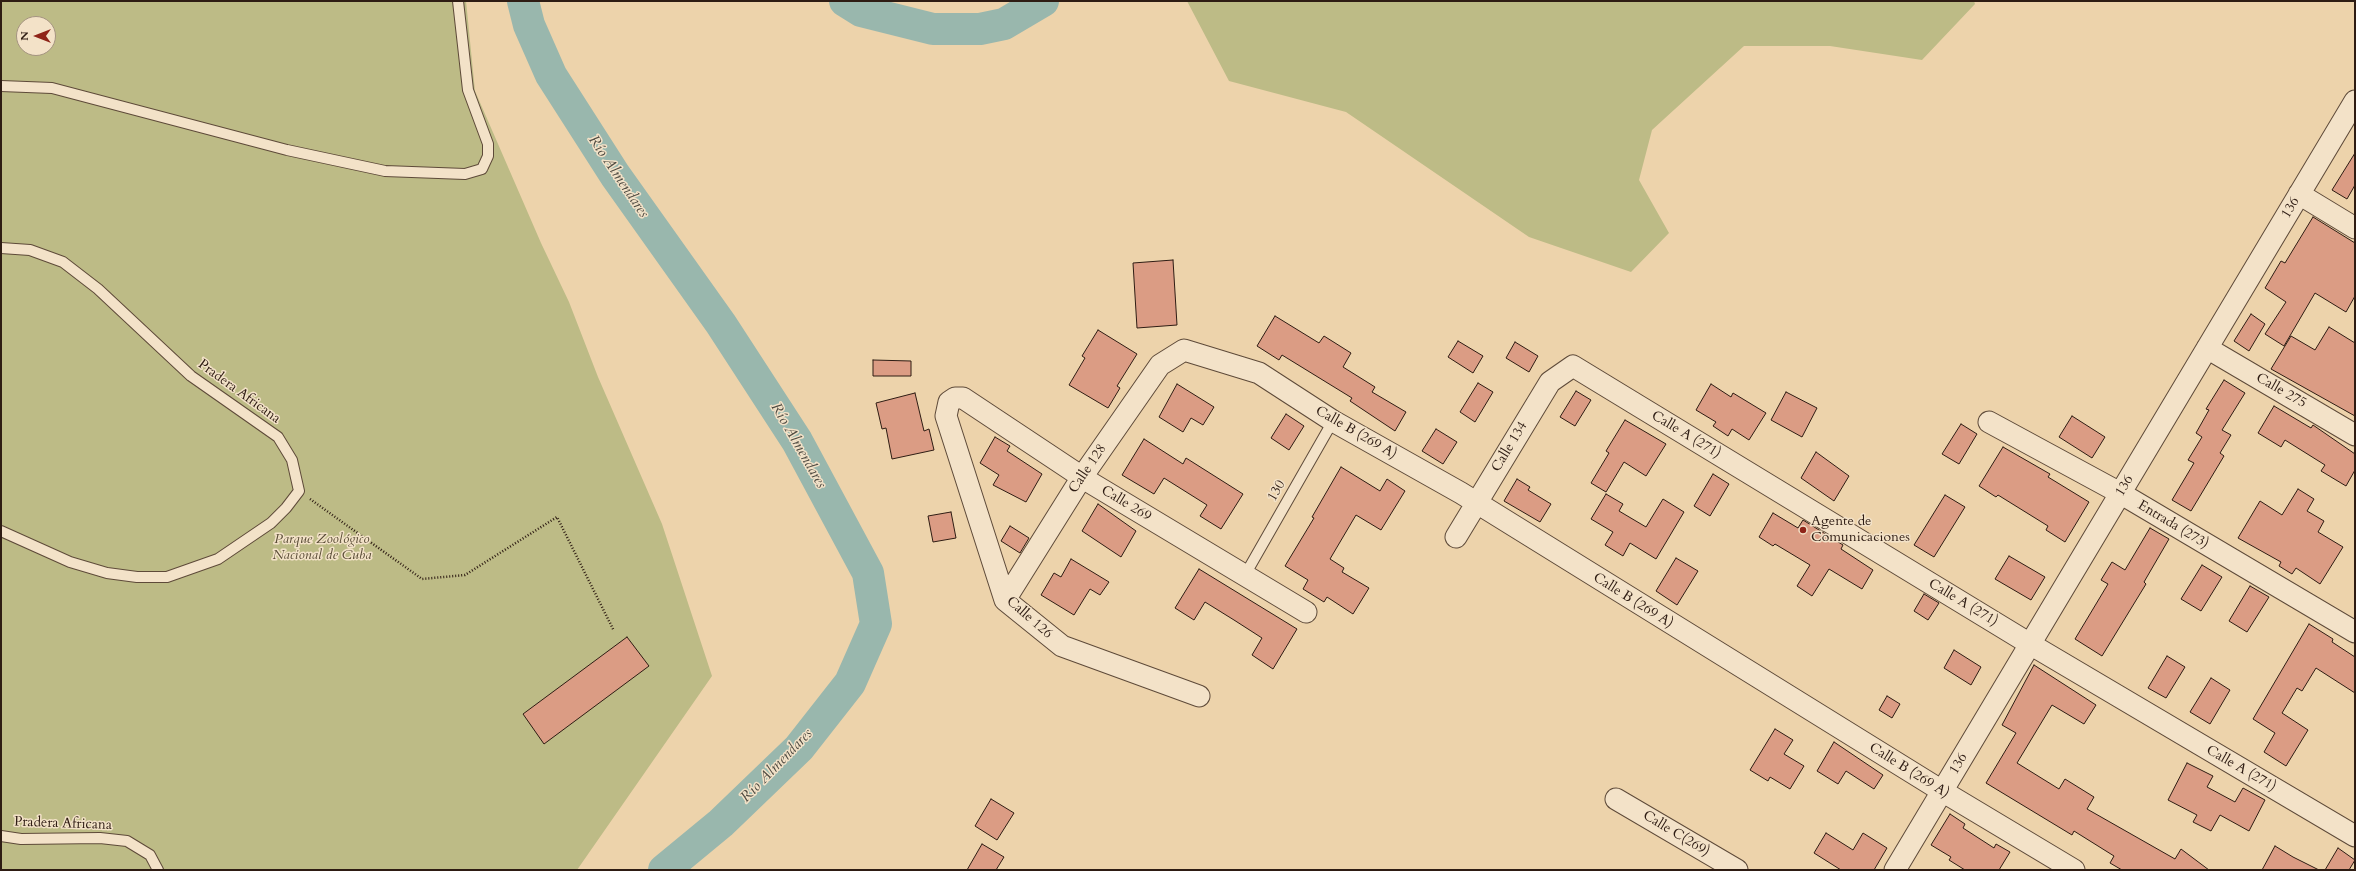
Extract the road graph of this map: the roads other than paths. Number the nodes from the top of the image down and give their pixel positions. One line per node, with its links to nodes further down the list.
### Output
1 (458, 1): 2 (lane)
2 (1, 86)
3 (2355, 101): 4 (street, 136)
4 (2299, 194): 5 (street); 7 (street, 136)
5 (2355, 228)
6 (1, 248): 17 (lane, Pradera Africana)
7 (2207, 348): 13 (street, Calle 275); 15 (street, 136)
8 (1184, 350): 11 (street, Calle B (269 A)); 14 (street, Calle 128)
9 (1573, 366): 16 (street, Calle 134); 23 (street, Calle A (271))
10 (949, 402): 14 (street, Calle 269); 20 (street, Calle 126)
11 (1333, 421): 16 (street, Calle B (269 A)); 19 (lane, 130)
12 (1989, 422): 15 (street, Entrada (273))
13 (2355, 435)
14 (1082, 477): 19 (street, Calle 269); 20 (street, Calle 128)
15 (2120, 493): 22 (street, Entrada (273)); 23 (street, 136)
16 (1475, 504): 18 (street, Calle 134); 25 (street, Calle B (269 A))
17 (1, 531)
18 (1456, 537)
19 (1245, 575): 21 (street, Calle 269)
20 (1005, 600): 24 (street, Calle 126)
21 (1306, 612)
22 (2355, 632)
23 (2030, 644): 25 (street, 136); 28 (street, Calle A (271))
24 (1199, 696)
25 (1942, 792): 31 (street, 136); 32 (street, Calle B (269 A))
26 (1616, 798): 30 (street, Calle C(269))
27 (1, 836): 29 (lane, Pradera Africana)
28 (2355, 836)
29 (158, 870)
30 (1737, 870)
31 (1895, 870)
32 (2074, 870)

